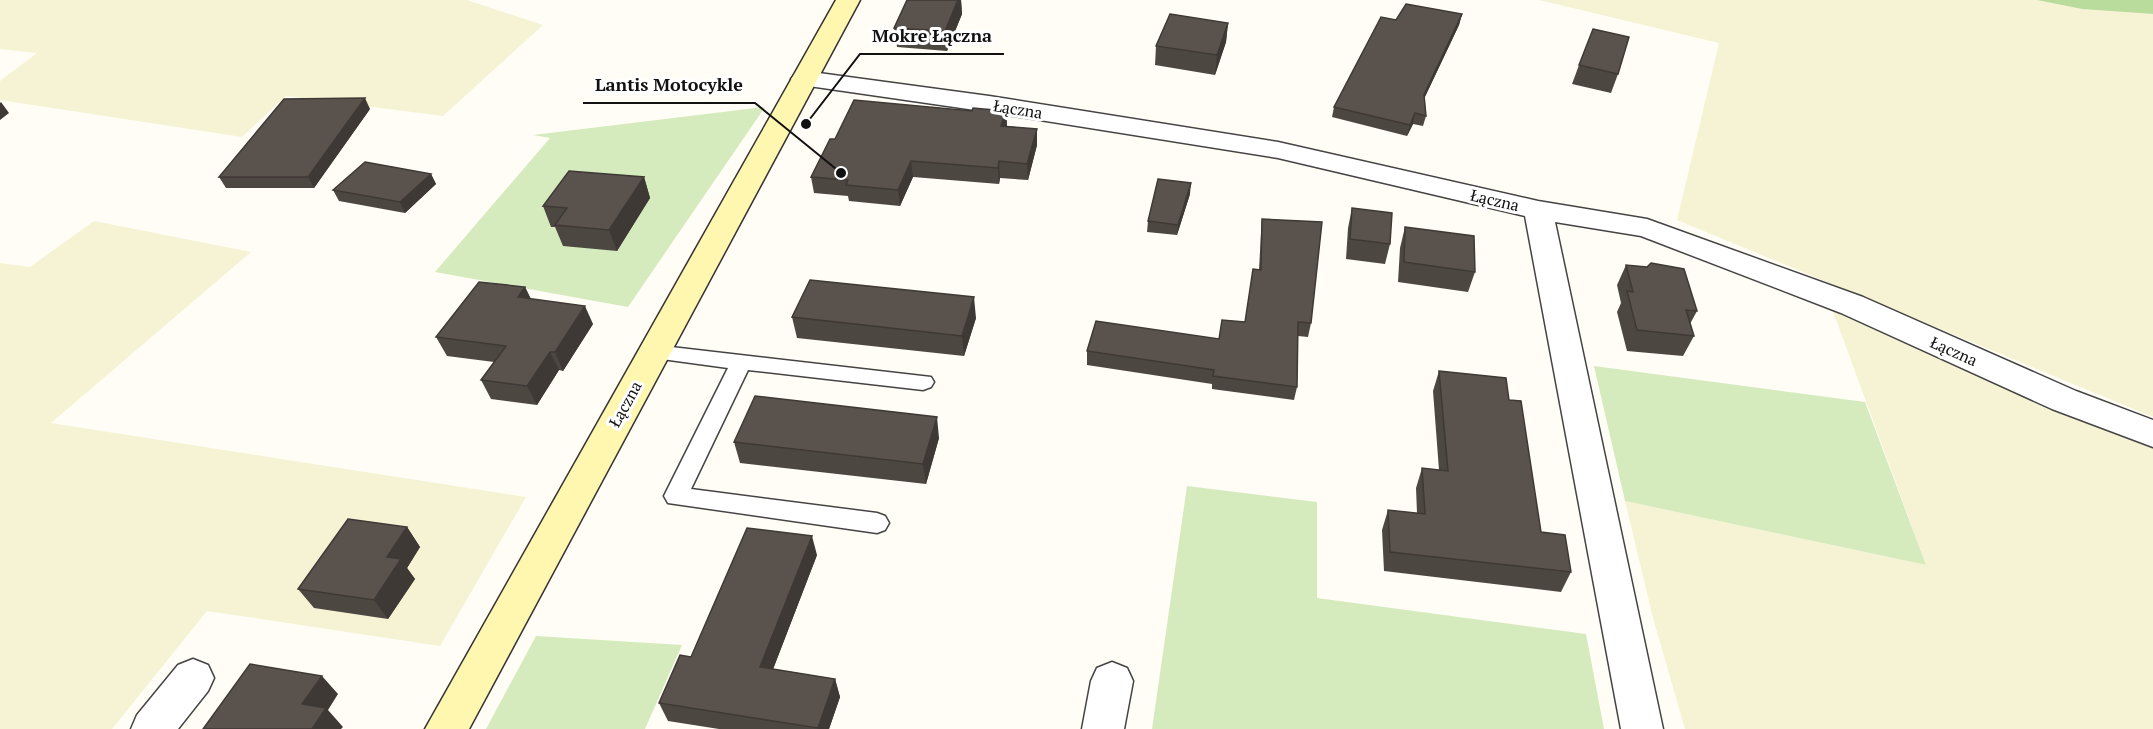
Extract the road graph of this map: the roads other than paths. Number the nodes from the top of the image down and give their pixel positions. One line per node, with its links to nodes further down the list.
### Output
1 (848, 0): 2 (street, Łączna)
2 (804, 80): 3 (street, Łączna); 4 (street, Łączna)
3 (1538, 210): 7 (street, Łączna); 14 (street)
4 (654, 352): 5 (lane); 12 (street, Łączna)
5 (741, 362): 6 (lane); 8 (lane)
6 (923, 382)
7 (2153, 434)
8 (877, 522)
9 (193, 678): 11 (street)
10 (1112, 681): 13 (street)
11 (152, 729)
12 (446, 729)
13 (1103, 729)
14 (1642, 729)

